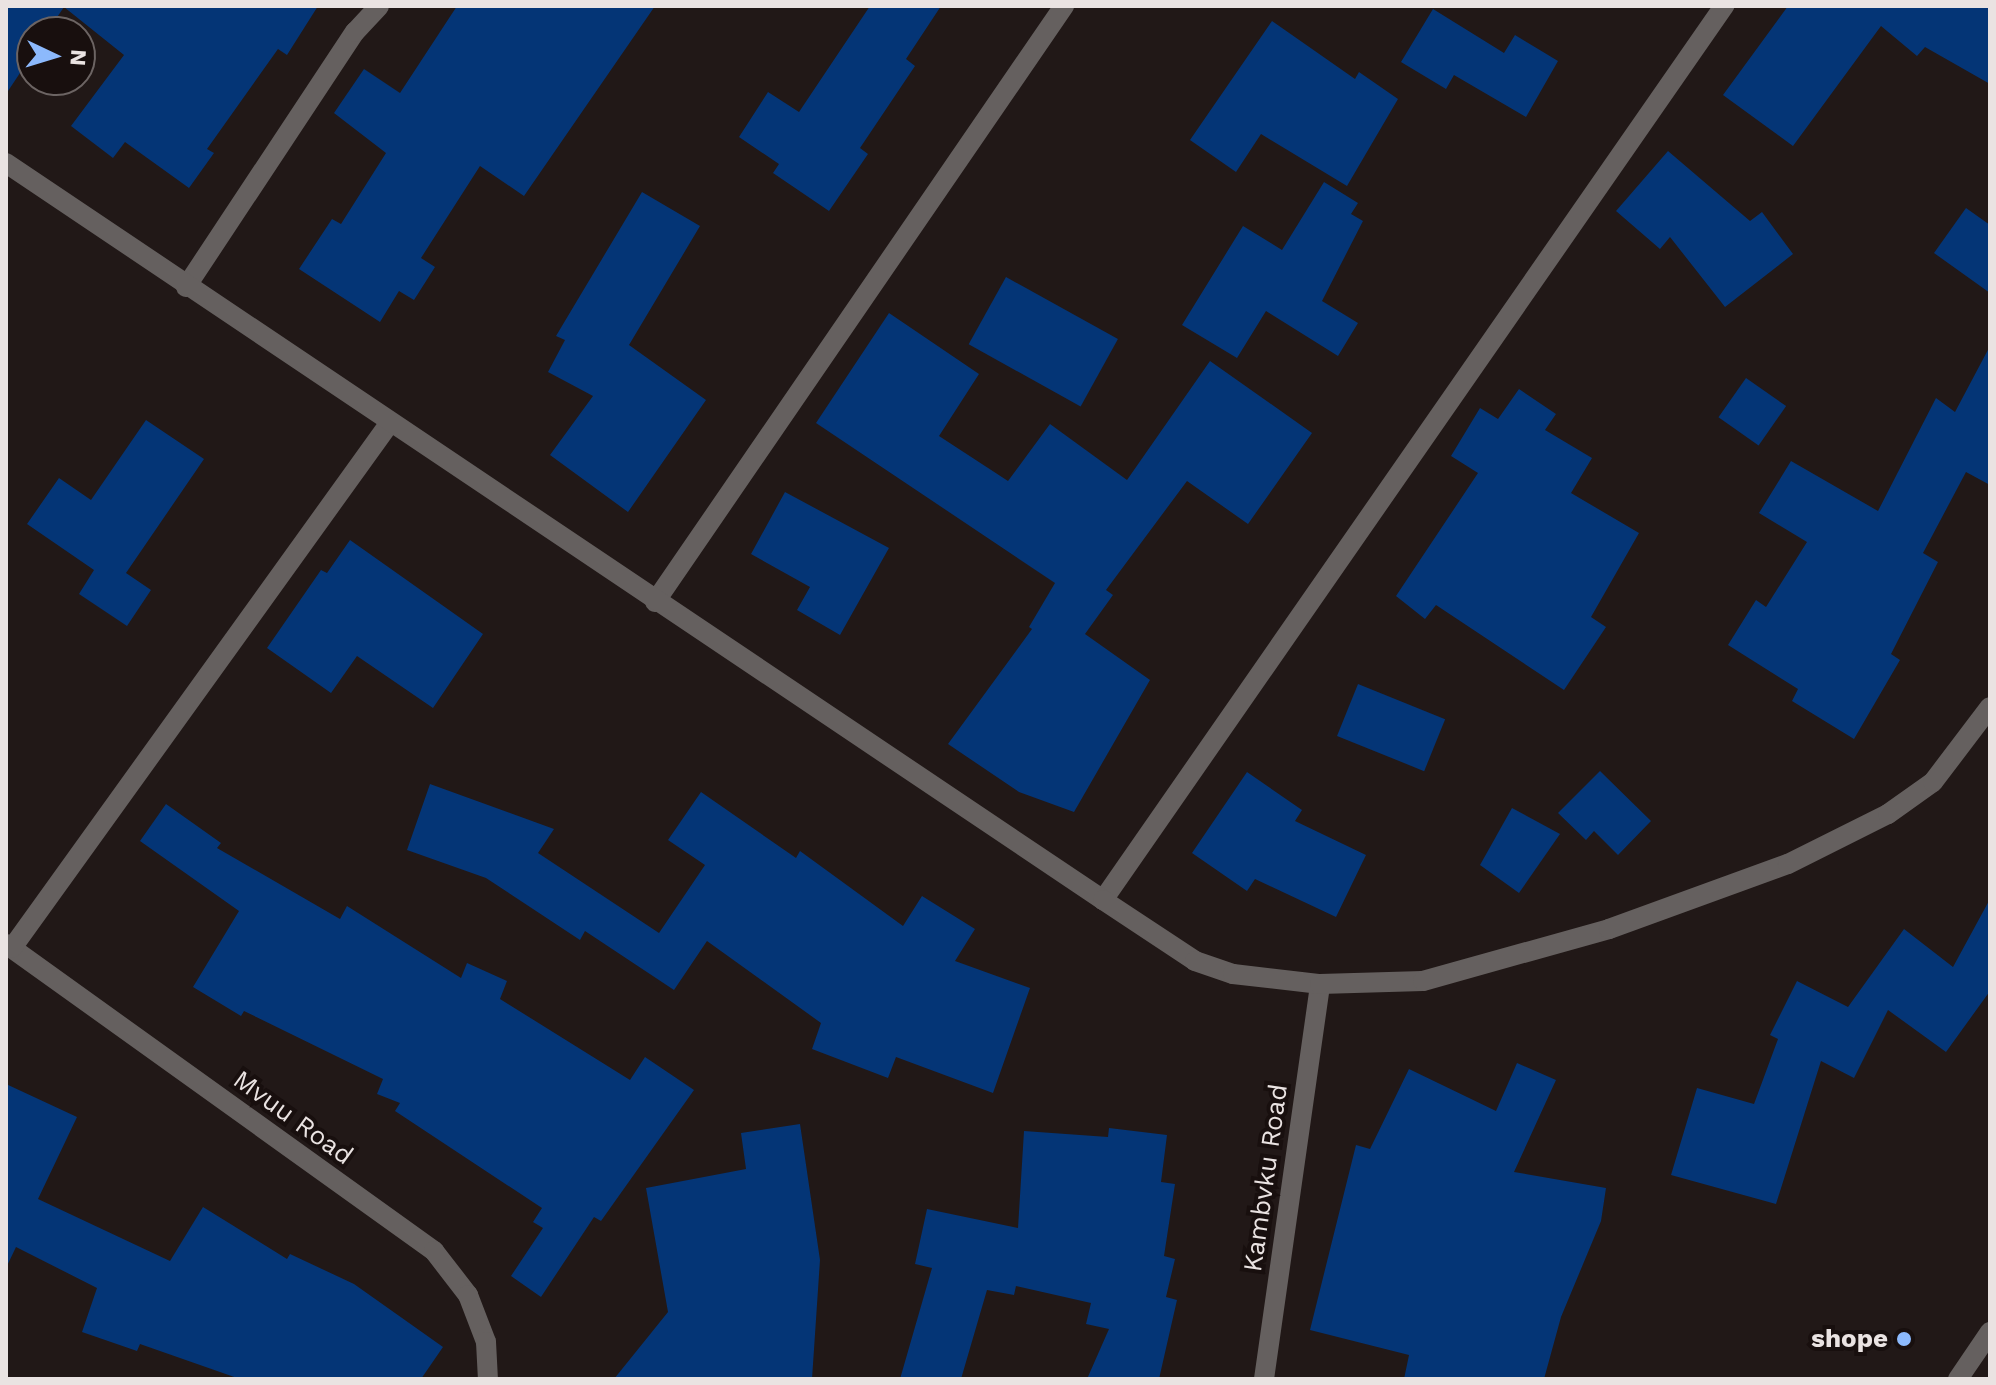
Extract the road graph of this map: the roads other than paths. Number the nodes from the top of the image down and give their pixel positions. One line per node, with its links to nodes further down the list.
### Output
1 (379, 6): 5 (street)
2 (1064, 6): 7 (street)
3 (1724, 6): 9 (street)
4 (6, 163): 5 (street)
5 (186, 287): 6 (street)
6 (389, 424): 7 (street); 10 (street)
7 (655, 602): 9 (street)
8 (1990, 707): 11 (street)
9 (1103, 900): 11 (street)
10 (9, 946): 13 (street, Mvuu Road)
11 (1320, 984): 14 (street, Kambvku Road)
12 (1990, 1332): 15 (street)
13 (488, 1379)
14 (1264, 1379)
15 (1958, 1379)

